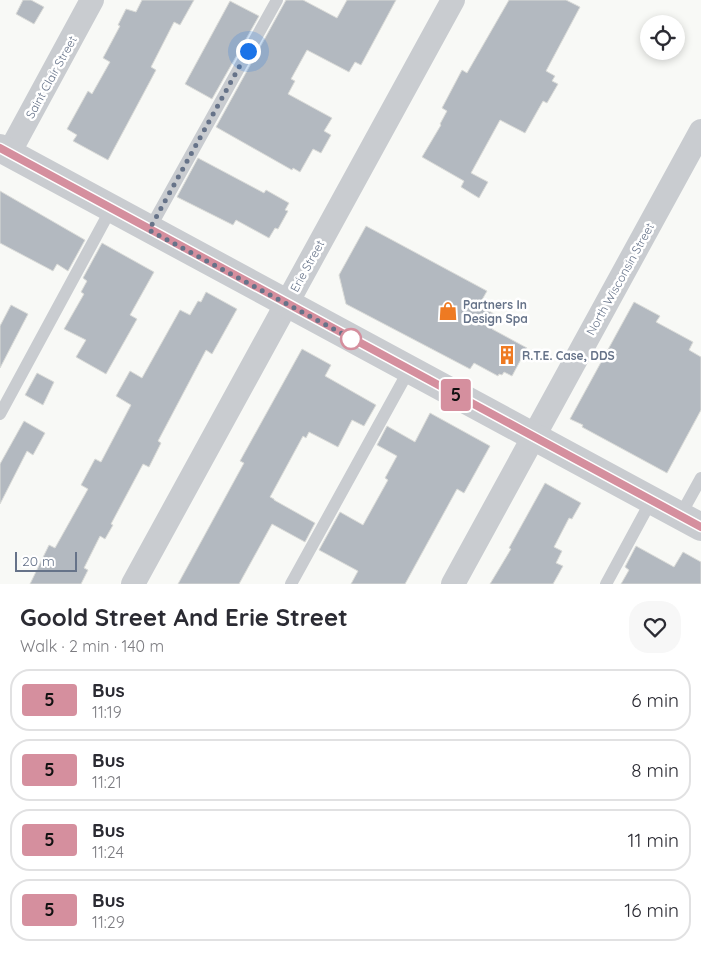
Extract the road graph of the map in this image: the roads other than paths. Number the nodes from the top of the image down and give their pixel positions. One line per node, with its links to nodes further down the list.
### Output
1 (92, 0): 5 (street, Saint Clair Street)
2 (277, 0): 7 (lane)
3 (452, 0): 8 (street, Erie Street)
4 (701, 132): 11 (street, North Wisconsin Street)
5 (4, 151): 6 (street)
6 (111, 209): 7 (street); 10 (lane)
7 (149, 230): 8 (street)
8 (286, 304): 9 (street); 15 (street, Erie Street)
9 (409, 370): 11 (street); 16 (lane)
10 (0, 414)
11 (534, 437): 13 (street); 17 (street, North Wisconsin Street)
12 (701, 478): 14 (lane)
13 (651, 500): 14 (street); 18 (lane)
14 (690, 522)
15 (133, 584)
16 (291, 584)
17 (453, 584)
18 (606, 584)

